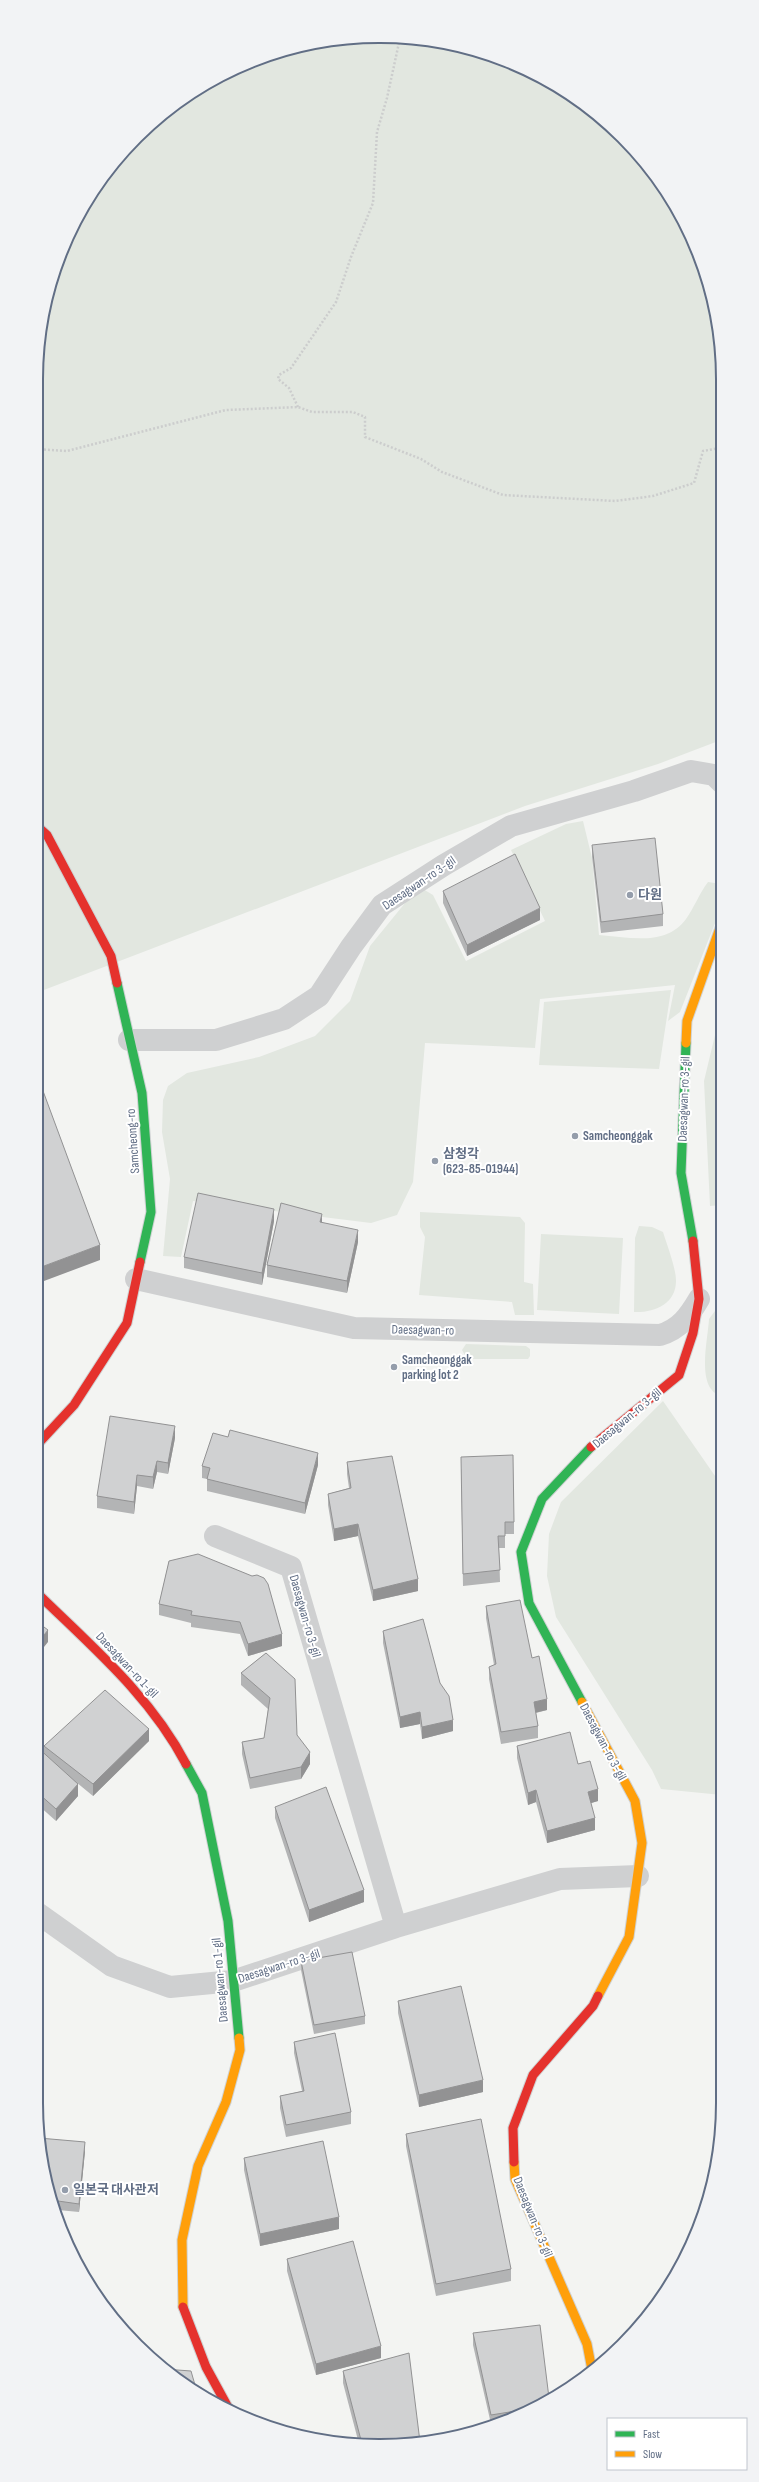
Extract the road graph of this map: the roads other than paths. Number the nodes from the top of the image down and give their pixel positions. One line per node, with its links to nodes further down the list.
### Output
1 (716, 777): 4 (street, Daesagwan-ro 3-gil)
2 (43, 831): 4 (street, Samcheong-ro)
3 (716, 939): 6 (street, Daesagwan-ro 3-gil)
4 (129, 1040): 5 (street, Samcheong-ro)
5 (136, 1280): 6 (street, Daesagwan-ro); 7 (street, Samcheong-ro)
6 (699, 1299): 10 (street, Daesagwan-ro 3-gil)
7 (43, 1438)
8 (215, 1536): 12 (street, Daesagwan-ro 3-gil)
9 (43, 1599): 13 (street, Daesagwan-ro 1-gil)
10 (638, 1876): 12 (street, Daesagwan-ro 3-gil); 14 (street, Daesagwan-ro 3-gil)
11 (43, 1917): 13 (street, Daesagwan-ro 3-gil)
12 (396, 1927): 13 (street, Daesagwan-ro 3-gil)
13 (233, 1981): 15 (street, Daesagwan-ro 1-gil)
14 (591, 2363)
15 (224, 2401)

